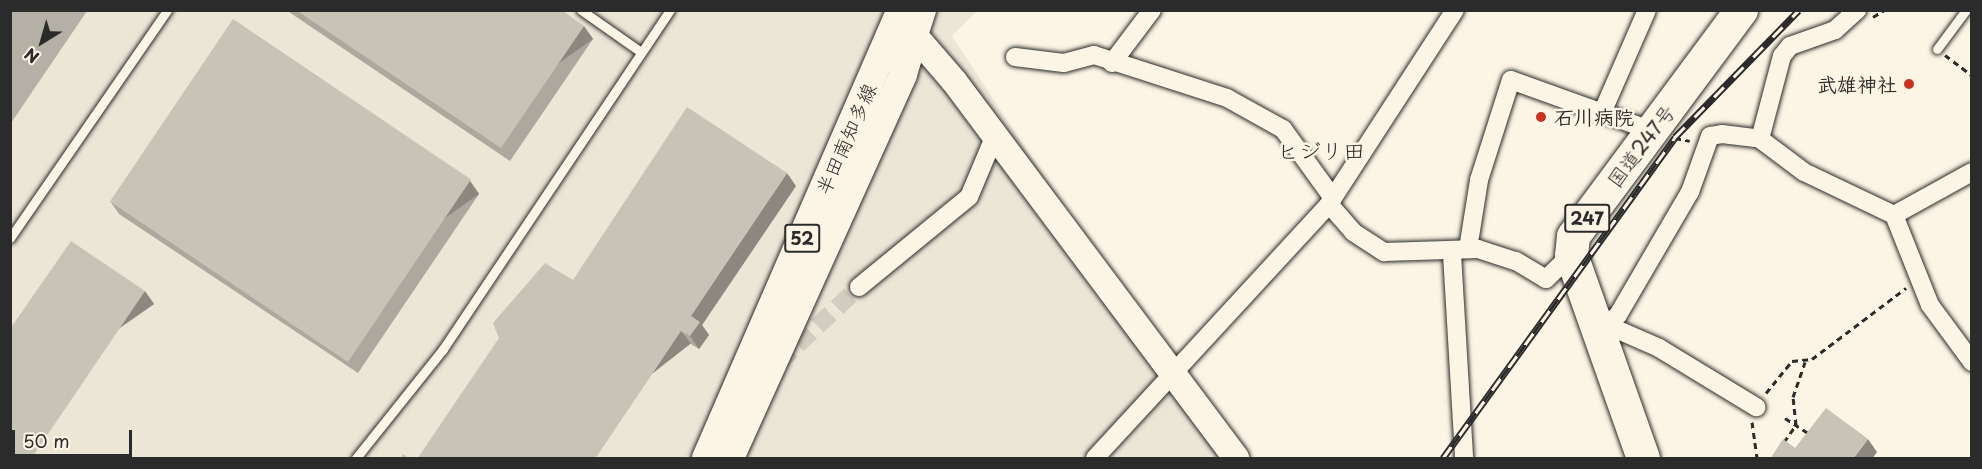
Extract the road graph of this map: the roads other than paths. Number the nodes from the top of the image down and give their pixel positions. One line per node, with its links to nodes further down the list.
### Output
1 (166, 10): 22 (lane)
2 (582, 10): 12 (lane)
3 (670, 10): 12 (lane)
4 (1152, 10): 14 (street)
5 (1455, 10): 20 (street)
6 (1647, 10): 15 (street)
7 (1741, 10): 16 (highway, 国道247号 / 247)
8 (1857, 10): 18 (street)
9 (1966, 10): 11 (lane)
10 (906, 17): 17 (street); 31 (main road, 半田南知多線 / 52); 32 (main road, 半田南知多線 / 52)
11 (1937, 49)
12 (641, 52): 30 (lane)
13 (1015, 57): 14 (street)
14 (1112, 63): 20 (street)
15 (1602, 113): 16 (street); 23 (street)
16 (1653, 130): 24 (highway, 国道247号 / 247)
17 (995, 135): 25 (street); 28 (street)
18 (1760, 139): 21 (street); 26 (street)
19 (1971, 172): 21 (street)
20 (1331, 201): 23 (street); 28 (street)
21 (1894, 215): 27 (street)
22 (10, 238)
23 (1460, 251): 24 (street); 35 (street)
24 (1571, 255): 26 (highway, 247)
25 (859, 287)
26 (1604, 328): 29 (street); 36 (highway, 247)
27 (1971, 362)
28 (1173, 373): 33 (street); 34 (street)
29 (1756, 407)
30 (357, 459)
31 (706, 459)
32 (730, 459)
33 (1095, 459)
34 (1236, 459)
35 (1464, 459)
36 (1643, 459)

